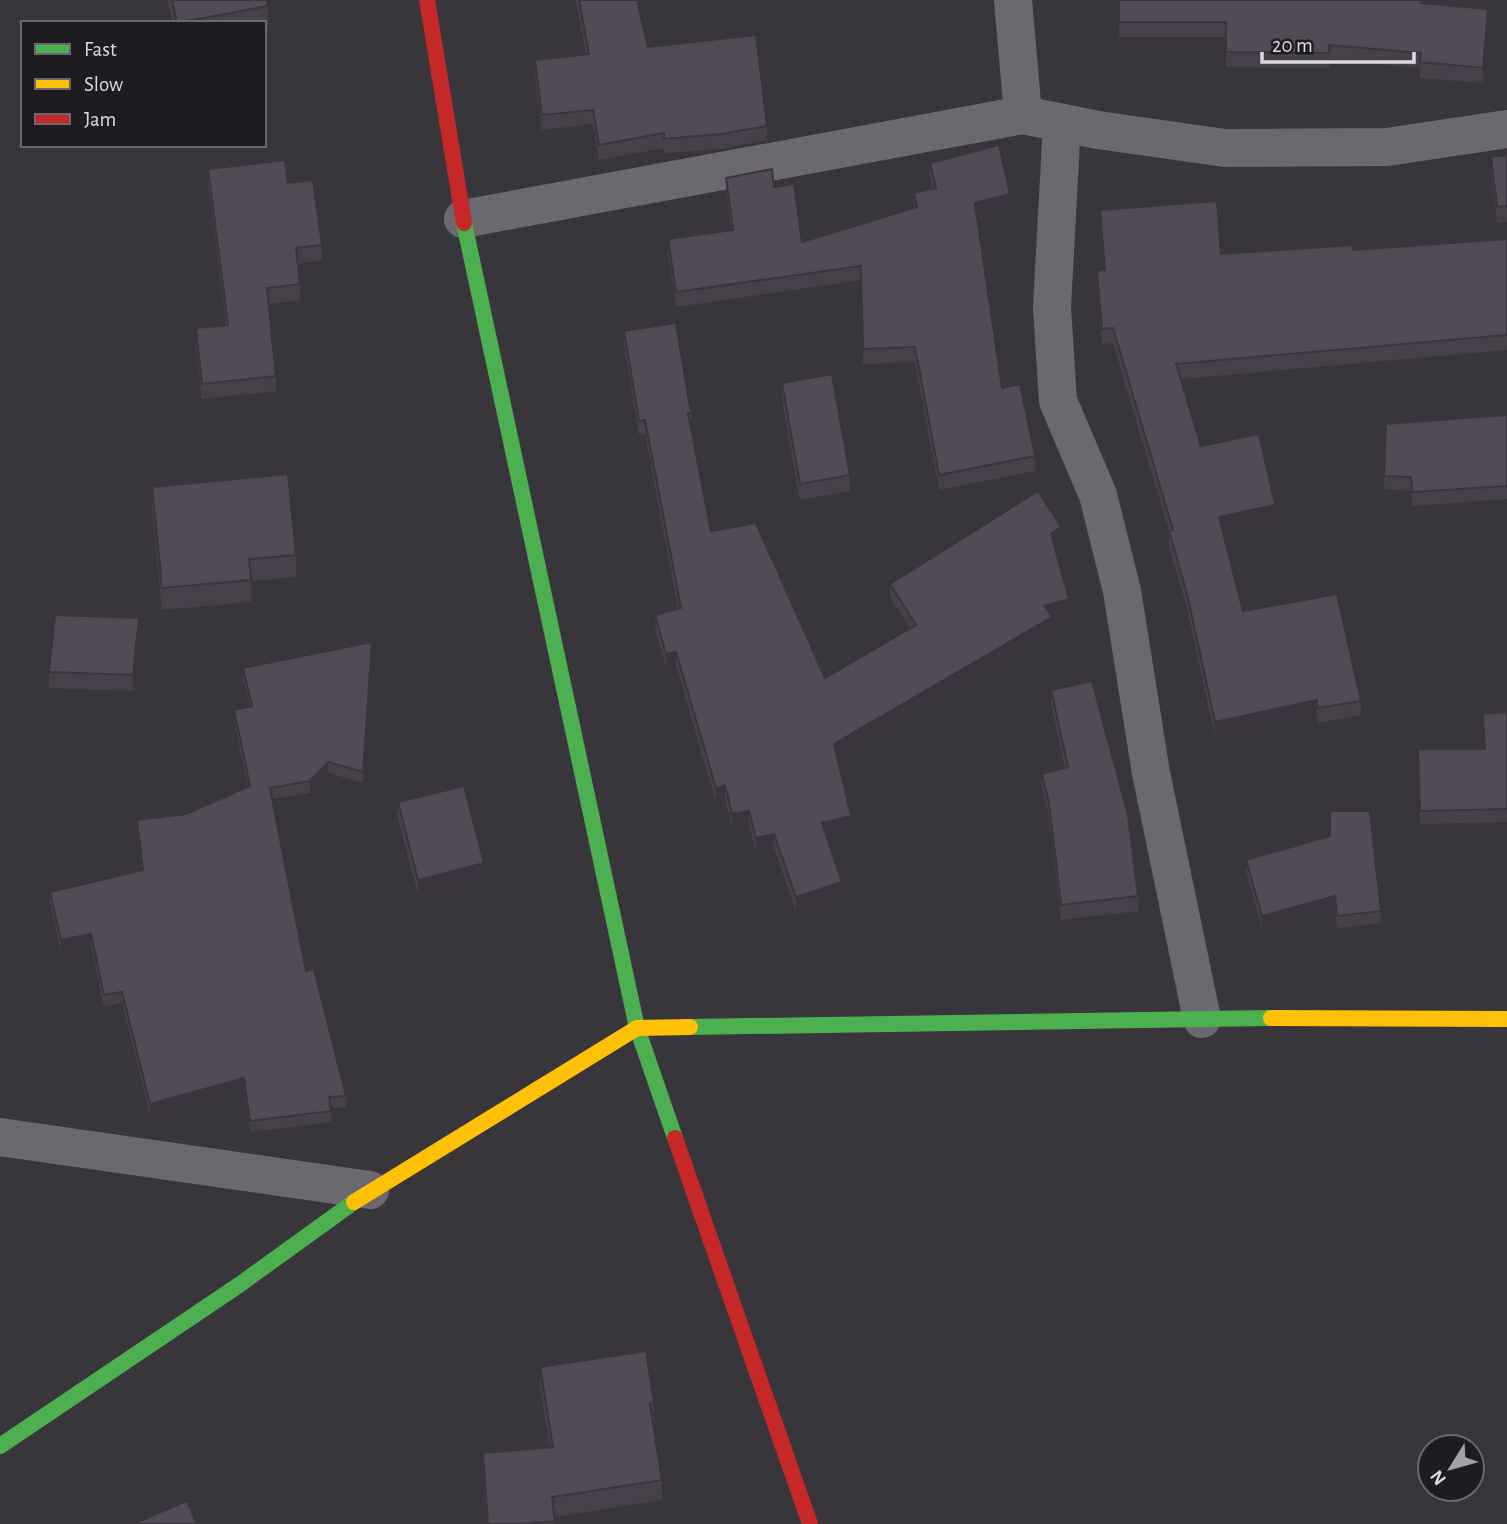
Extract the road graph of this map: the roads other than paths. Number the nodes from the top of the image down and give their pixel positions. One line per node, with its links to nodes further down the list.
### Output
1 (426, 0): 6 (street)
2 (1013, 0): 3 (street)
3 (1023, 115): 4 (street); 6 (street)
4 (1062, 123): 5 (street); 7 (street)
5 (1507, 129)
6 (463, 219): 9 (street)
7 (1202, 1019): 8 (street); 9 (street)
8 (1507, 1019)
9 (637, 1028): 11 (street); 13 (street)
10 (0, 1137): 11 (street)
11 (370, 1191): 12 (street)
12 (0, 1446)
13 (810, 1524)

